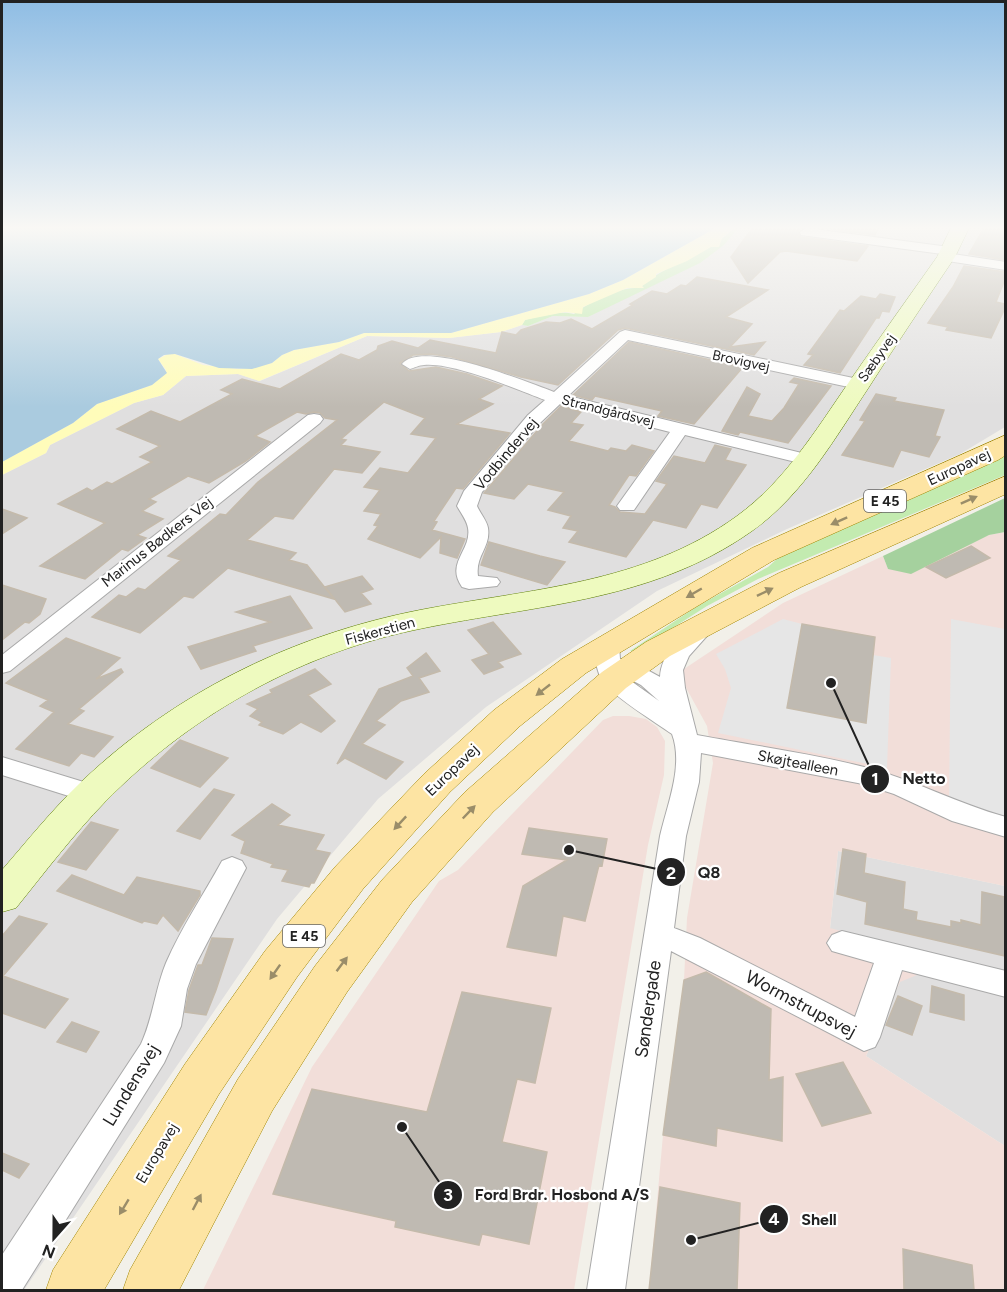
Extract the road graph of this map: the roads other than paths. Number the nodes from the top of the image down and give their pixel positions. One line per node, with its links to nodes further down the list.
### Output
1 (925, 286): 4 (street, Sæbyvej)
2 (625, 335): 4 (street, Brovigvej); 5 (street, Vodbindervej)
3 (410, 364): 5 (street, Strandgårdsvej)
4 (858, 384): 9 (street, Sæbyvej)
5 (558, 399): 7 (street, Strandgårdsvej); 12 (street, Vodbindervej)
6 (314, 419): 15 (street, Marinus Bødkers Vej)
7 (681, 429): 9 (street, Strandgårdsvej); 11 (street)
8 (1005, 443): 14 (main road, Europavej / E 45, one-way to 14)
9 (807, 460): 18 (street, Fiskerstien)
10 (1005, 484): 13 (main road, Europavej / E 45, one-way to 10)
11 (627, 506)
12 (490, 582)
13 (713, 618): 14 (main road, Europavej / E 45); 16 (street, Søndergade)
14 (607, 665): 16 (street); 27 (main road, Europavej / E 45, one-way to 27); 28 (main road, Europavej / E 45, one-way to 14)
15 (2, 666)
16 (684, 727): 19 (street, Skøjtealleen); 22 (street, Søndergade)
17 (2, 766): 18 (street)
18 (91, 794): 21 (street, Fiskerstien)
19 (1005, 827)
20 (232, 868): 26 (street, Lundensvej)
21 (2, 897)
22 (659, 935): 24 (street, Wormstrupsvej); 29 (street, Søndergade)
23 (842, 944): 24 (street)
24 (892, 955): 25 (street)
25 (1005, 984)
26 (2, 1288)
27 (73, 1290)
28 (150, 1290)
29 (606, 1290)

